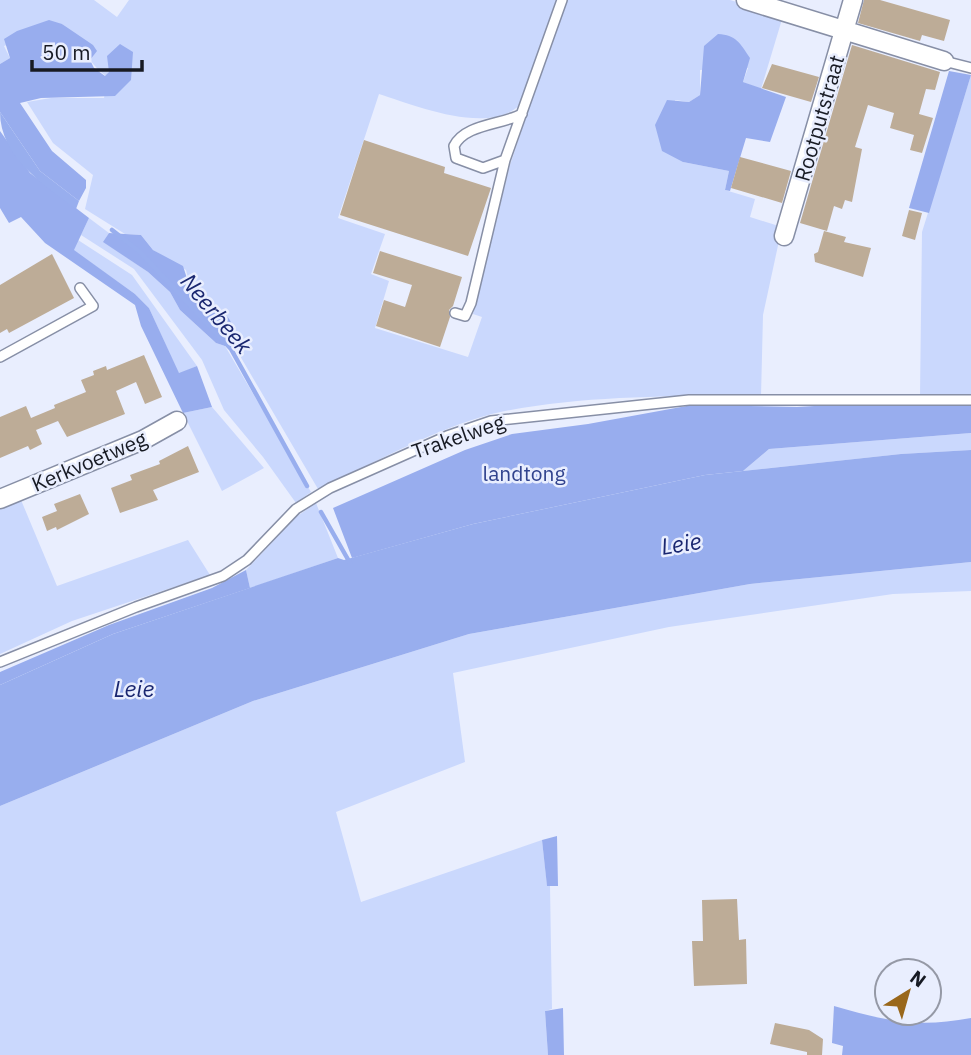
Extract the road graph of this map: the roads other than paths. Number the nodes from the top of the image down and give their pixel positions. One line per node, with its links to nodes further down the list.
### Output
1 (562, 0): 7 (lane)
2 (746, 0): 4 (street)
3 (853, 0): 4 (street, Rootputstraat)
4 (845, 30): 5 (street); 9 (street, Rootputstraat)
5 (944, 61): 6 (lane)
6 (971, 68)
7 (522, 114): 8 (lane); 8 (lane)
8 (505, 160): 11 (lane)
9 (784, 236)
10 (80, 288): 12 (lane)
11 (455, 313)
12 (0, 357)
13 (971, 400): 16 (lane, Trakelweg)
14 (177, 421): 15 (street, Kerkvoetweg)
15 (0, 499)
16 (0, 662)

